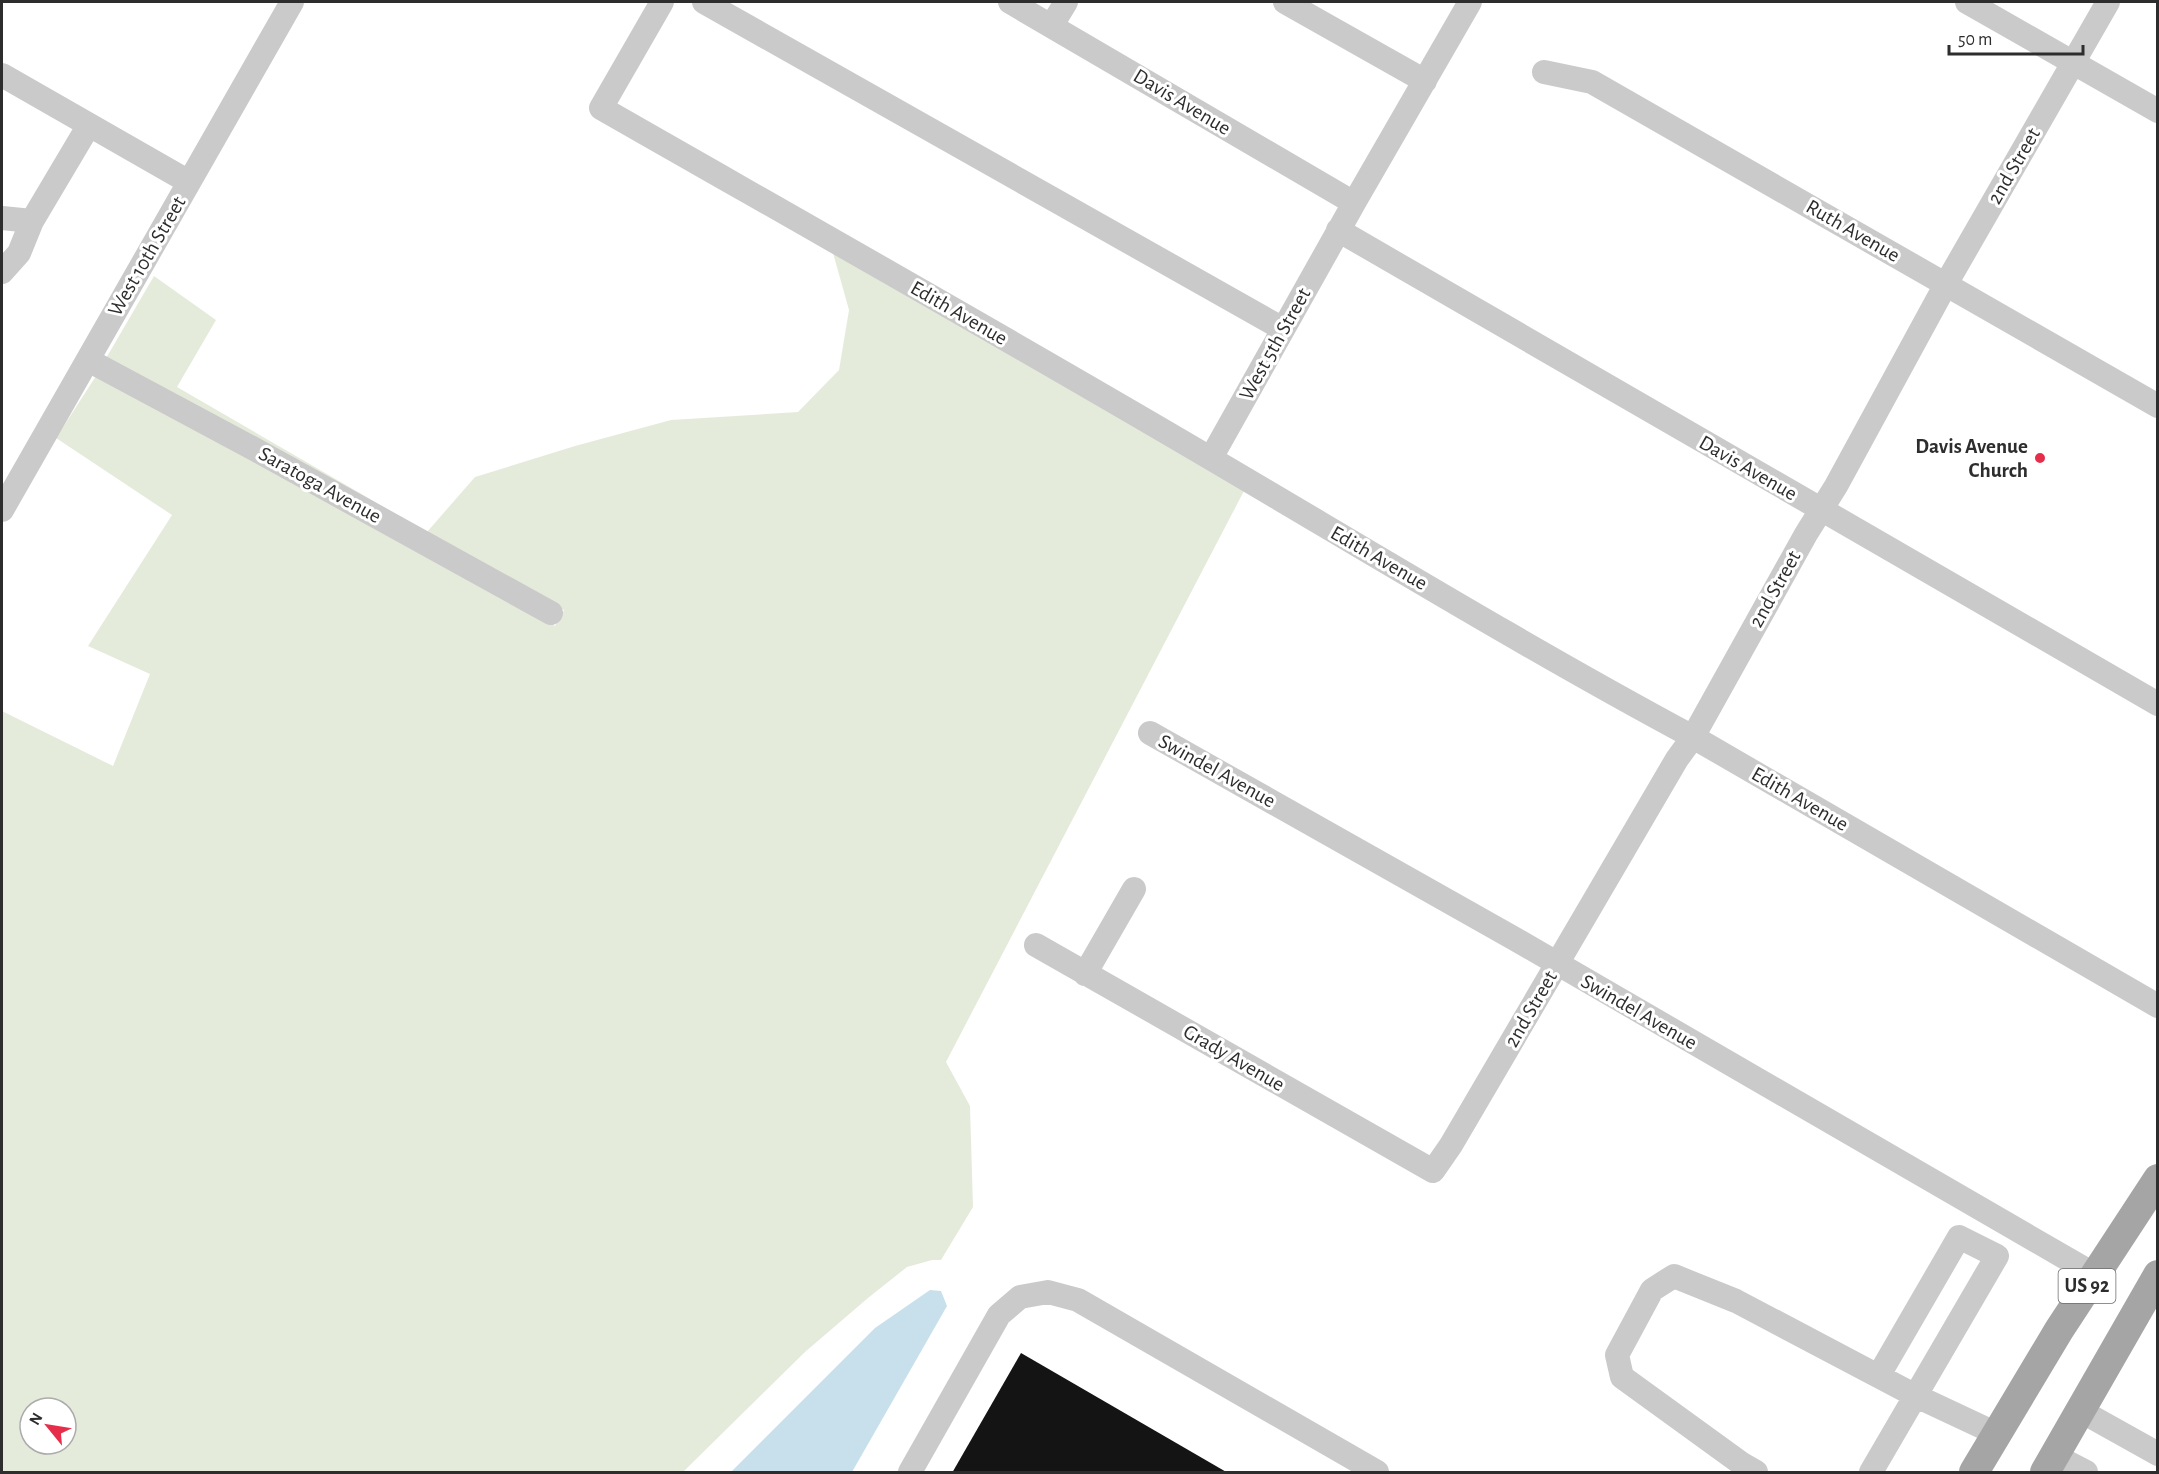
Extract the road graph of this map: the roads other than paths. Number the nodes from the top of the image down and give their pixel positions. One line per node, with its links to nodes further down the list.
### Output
1 (292, 2): 17 (street, West 10th Street)
2 (662, 2): 27 (street, Edith Avenue)
3 (704, 2): 24 (street)
4 (1010, 2): 10 (street, Davis Avenue)
5 (1066, 2): 10 (street)
6 (1286, 2): 14 (street)
7 (1470, 2): 14 (street)
8 (1967, 2): 11 (street)
9 (2108, 2): 11 (street, 2nd Street)
10 (1052, 25): 18 (street, Davis Avenue)
11 (2073, 62): 15 (street); 23 (street, 2nd Street)
12 (1544, 72): 23 (street, Ruth Avenue)
13 (2, 75): 16 (street)
14 (1425, 81): 18 (street)
15 (2157, 111)
16 (89, 125): 17 (street); 20 (street)
17 (189, 182): 25 (street, West 10th Street)
18 (1354, 203): 21 (street, West 5th Street)
19 (2, 218): 20 (street)
20 (32, 221): 22 (street)
21 (1338, 230): 24 (street, West 5th Street); 29 (street, Davis Avenue)
22 (2, 272)
23 (1946, 284): 26 (street, Ruth Avenue); 29 (street, 2nd Street)
24 (1283, 329): 27 (street, West 5th Street)
25 (87, 360): 28 (street, West 10th Street); 30 (street, Saratoga Avenue)
26 (2157, 406)
27 (1211, 458): 33 (street, Edith Avenue)
28 (2, 507)
29 (1822, 511): 31 (street, Davis Avenue); 33 (street, 2nd Street)
30 (551, 613)
31 (2157, 704)
32 (1150, 733): 36 (street, Swindel Avenue)
33 (1693, 737): 36 (street, 2nd Street); 38 (street, Edith Avenue)
34 (1134, 889): 37 (street)
35 (1035, 945): 37 (street, Grady Avenue)
36 (1557, 964): 39 (street, 2nd Street); 41 (street, Swindel Avenue)
37 (1085, 974): 39 (street, Grady Avenue)
38 (2157, 1006)
39 (1433, 1171)
40 (2157, 1179): 41 (main road, US 92)
41 (2095, 1275): 46 (main road, US 92)
42 (2155, 1285): 45 (main road, US 92)
43 (1878, 1375): 44 (street); 44 (street); 51 (street)
44 (1916, 1396): 46 (street); 52 (street)
45 (2081, 1411): 47 (street); 48 (main road, US 92)
46 (1997, 1434): 53 (main road, US 92)
47 (2157, 1454)
48 (2050, 1464): 54 (street)
49 (910, 1473): 50 (street)
50 (1377, 1473)
51 (1756, 1473)
52 (1871, 1473)
53 (1974, 1473)
54 (2086, 1473)

